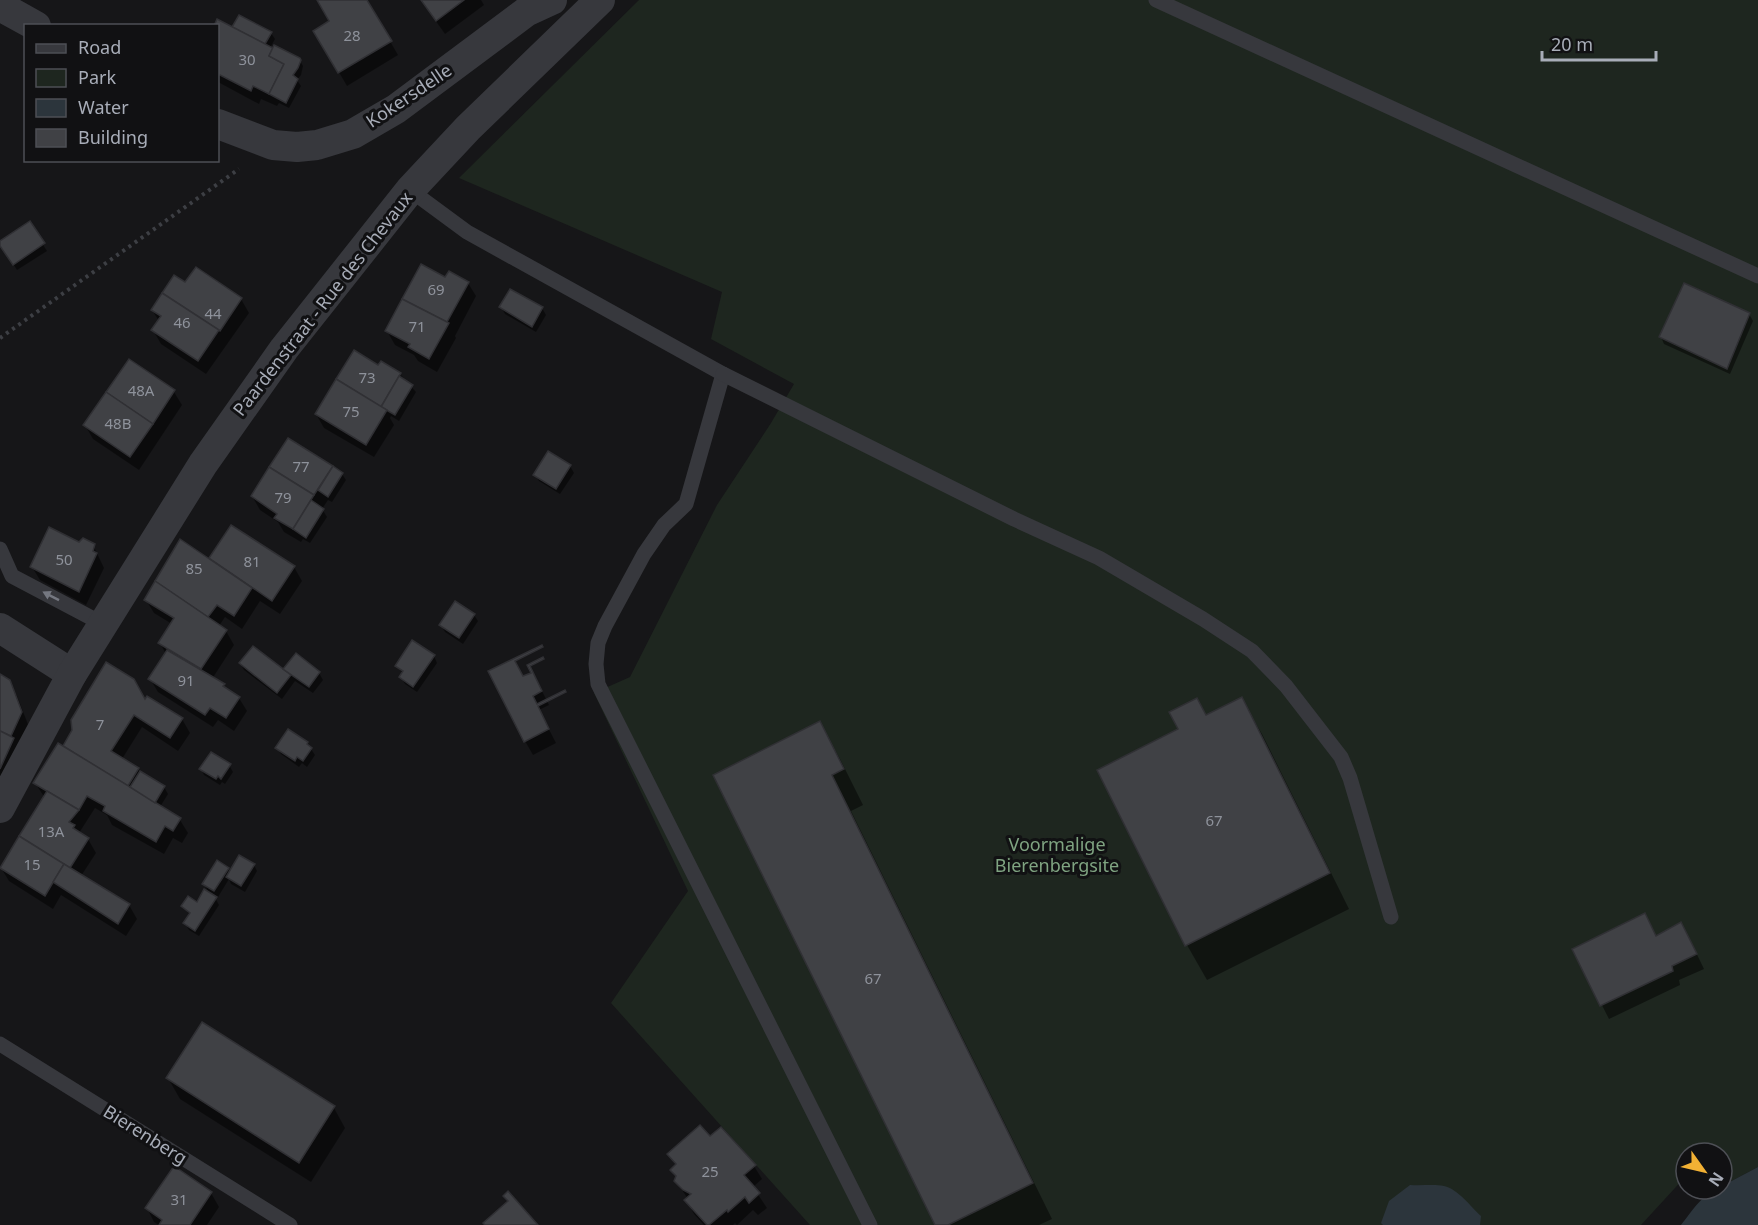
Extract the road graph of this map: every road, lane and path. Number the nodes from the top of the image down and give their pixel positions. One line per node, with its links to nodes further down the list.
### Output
1 (552, 0): 7 (street, Kokersdelle)
2 (1156, 0): 9 (lane)
3 (594, 1): 8 (street, Paardenstraat - Rue des Chevaux)
4 (0, 6): 5 (street)
5 (32, 24)
6 (219, 124): 7 (street, Kokersdelle)
7 (273, 145): 10 (path)
8 (410, 190): 11 (lane); 13 (street, Paardenstraat - Rue des Chevaux)
9 (1758, 276)
10 (0, 338)
11 (723, 374): 17 (lane); 20 (lane)
12 (0, 549): 13 (lane, one-way to 12)
13 (103, 624): 15 (street, Paardenstraat - Rue des Chevaux)
14 (0, 628): 15 (street)
15 (72, 674): 16 (street)
16 (0, 807)
17 (1391, 916)
18 (0, 1044): 19 (lane, Bierenberg)
19 (290, 1225)
20 (870, 1225)

